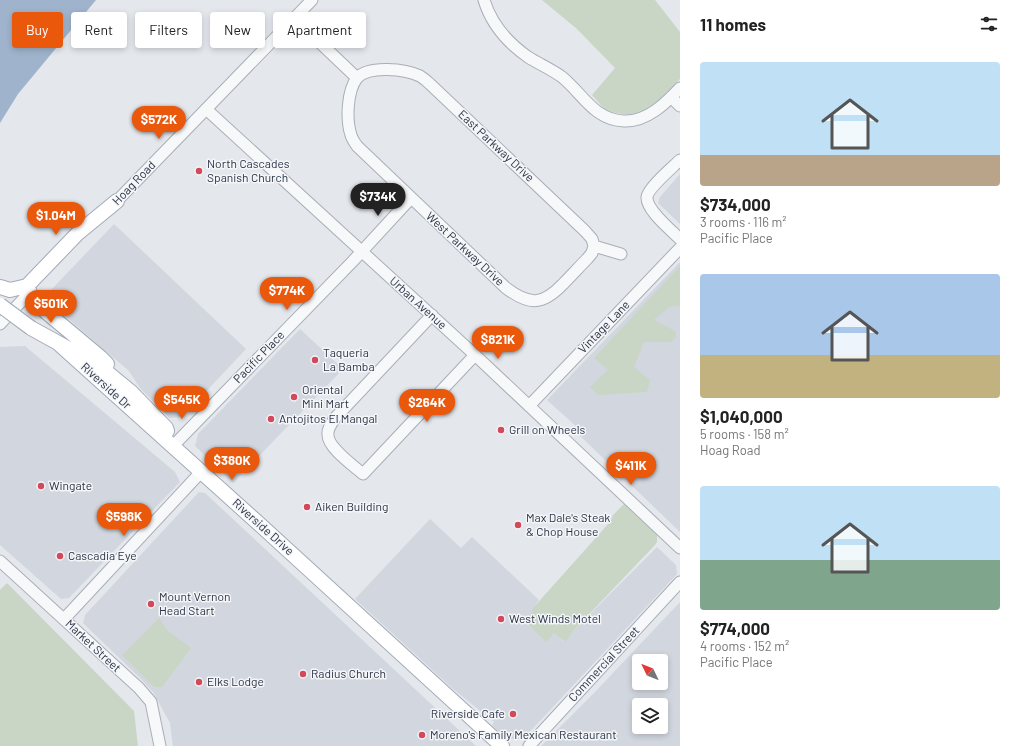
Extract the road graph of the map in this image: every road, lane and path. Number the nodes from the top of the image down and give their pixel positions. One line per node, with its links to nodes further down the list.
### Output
1 (312, 0): 3 (street, Hoag Road)
2 (484, 0): 8 (street)
3 (300, 12)
4 (273, 40): 10 (street, Hoag Road)
5 (326, 48): 6 (street)
6 (357, 78): 12 (street, West Parkway Drive); 15 (street, East Parkway Drive)
7 (680, 88): 8 (street)
8 (671, 97): 9 (street)
9 (680, 106)
10 (206, 109): 13 (street, Hoag Road); 17 (street, Urban Avenue)
11 (680, 160): 14 (street)
12 (411, 198): 15 (street, West Parkway Drive); 17 (street, Pacific Place)
13 (117, 201): 19 (main road); 20 (street, Hoag Road)
14 (680, 239)
15 (594, 246): 18 (street)
16 (680, 248): 27 (street, Vintage Lane)
17 (362, 251): 22 (street, Urban Avenue); 28 (street, Pacific Place)
18 (621, 254)
19 (0, 287)
20 (27, 296): 21 (street, Hoag Road); 26 (main road)
21 (4, 311): 23 (street, Hoag Road); 24 (main road, Riverside Drive, bridge)
22 (432, 315): 25 (street, Urban Avenue); 25 (street)
23 (0, 324)
24 (58, 343): 26 (main road, Riverside Drive); 28 (main road, Riverside Dr)
25 (475, 355): 27 (street, Urban Avenue)
26 (131, 392): 28 (main road, Riverside Drive)
27 (529, 406): 30 (street, Urban Avenue)
28 (173, 446): 29 (main road, Riverside Drive)
29 (202, 472): 33 (street); 35 (main road, Riverside Drive)
30 (680, 548)
31 (0, 560): 33 (street, Market Street)
32 (680, 582): 36 (street, Commercial Street)
33 (64, 619): 34 (street, Market Street)
34 (160, 746)
35 (502, 746)
36 (529, 746)

